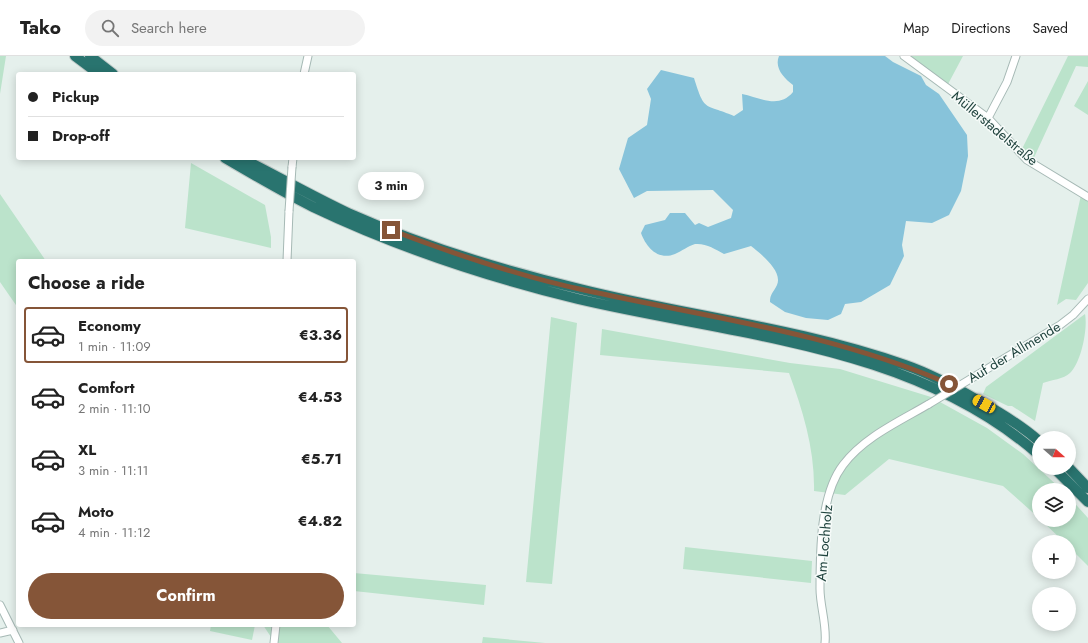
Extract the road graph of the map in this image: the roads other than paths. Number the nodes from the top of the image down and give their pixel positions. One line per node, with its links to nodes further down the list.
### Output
1 (75, 56): 6 (highway)
2 (90, 56): 7 (highway)
3 (308, 56): 8 (street)
4 (904, 56): 9 (street, Müllerstadelstraße)
5 (1016, 56): 9 (street)
6 (96, 72)
7 (110, 72)
8 (304, 72)
9 (988, 118): 13 (street, Müllerstadelstraße)
10 (228, 160): 17 (highway)
11 (245, 160): 16 (highway)
12 (293, 160): 14 (street, bridge)
13 (1088, 196)
14 (287, 259)
15 (1088, 299): 18 (street, Auf der Allmende, bridge)
16 (1032, 436)
17 (1032, 450)
18 (856, 452): 29 (street, Am Lochholz)
19 (1061, 475): 22 (highway)
20 (1076, 475): 21 (highway)
21 (1088, 488)
22 (1088, 502)
23 (0, 605): 25 (street)
24 (276, 627): 28 (street)
25 (13, 630): 26 (street); 27 (street)
26 (0, 633)
27 (19, 643)
28 (274, 643)
29 (825, 643)

